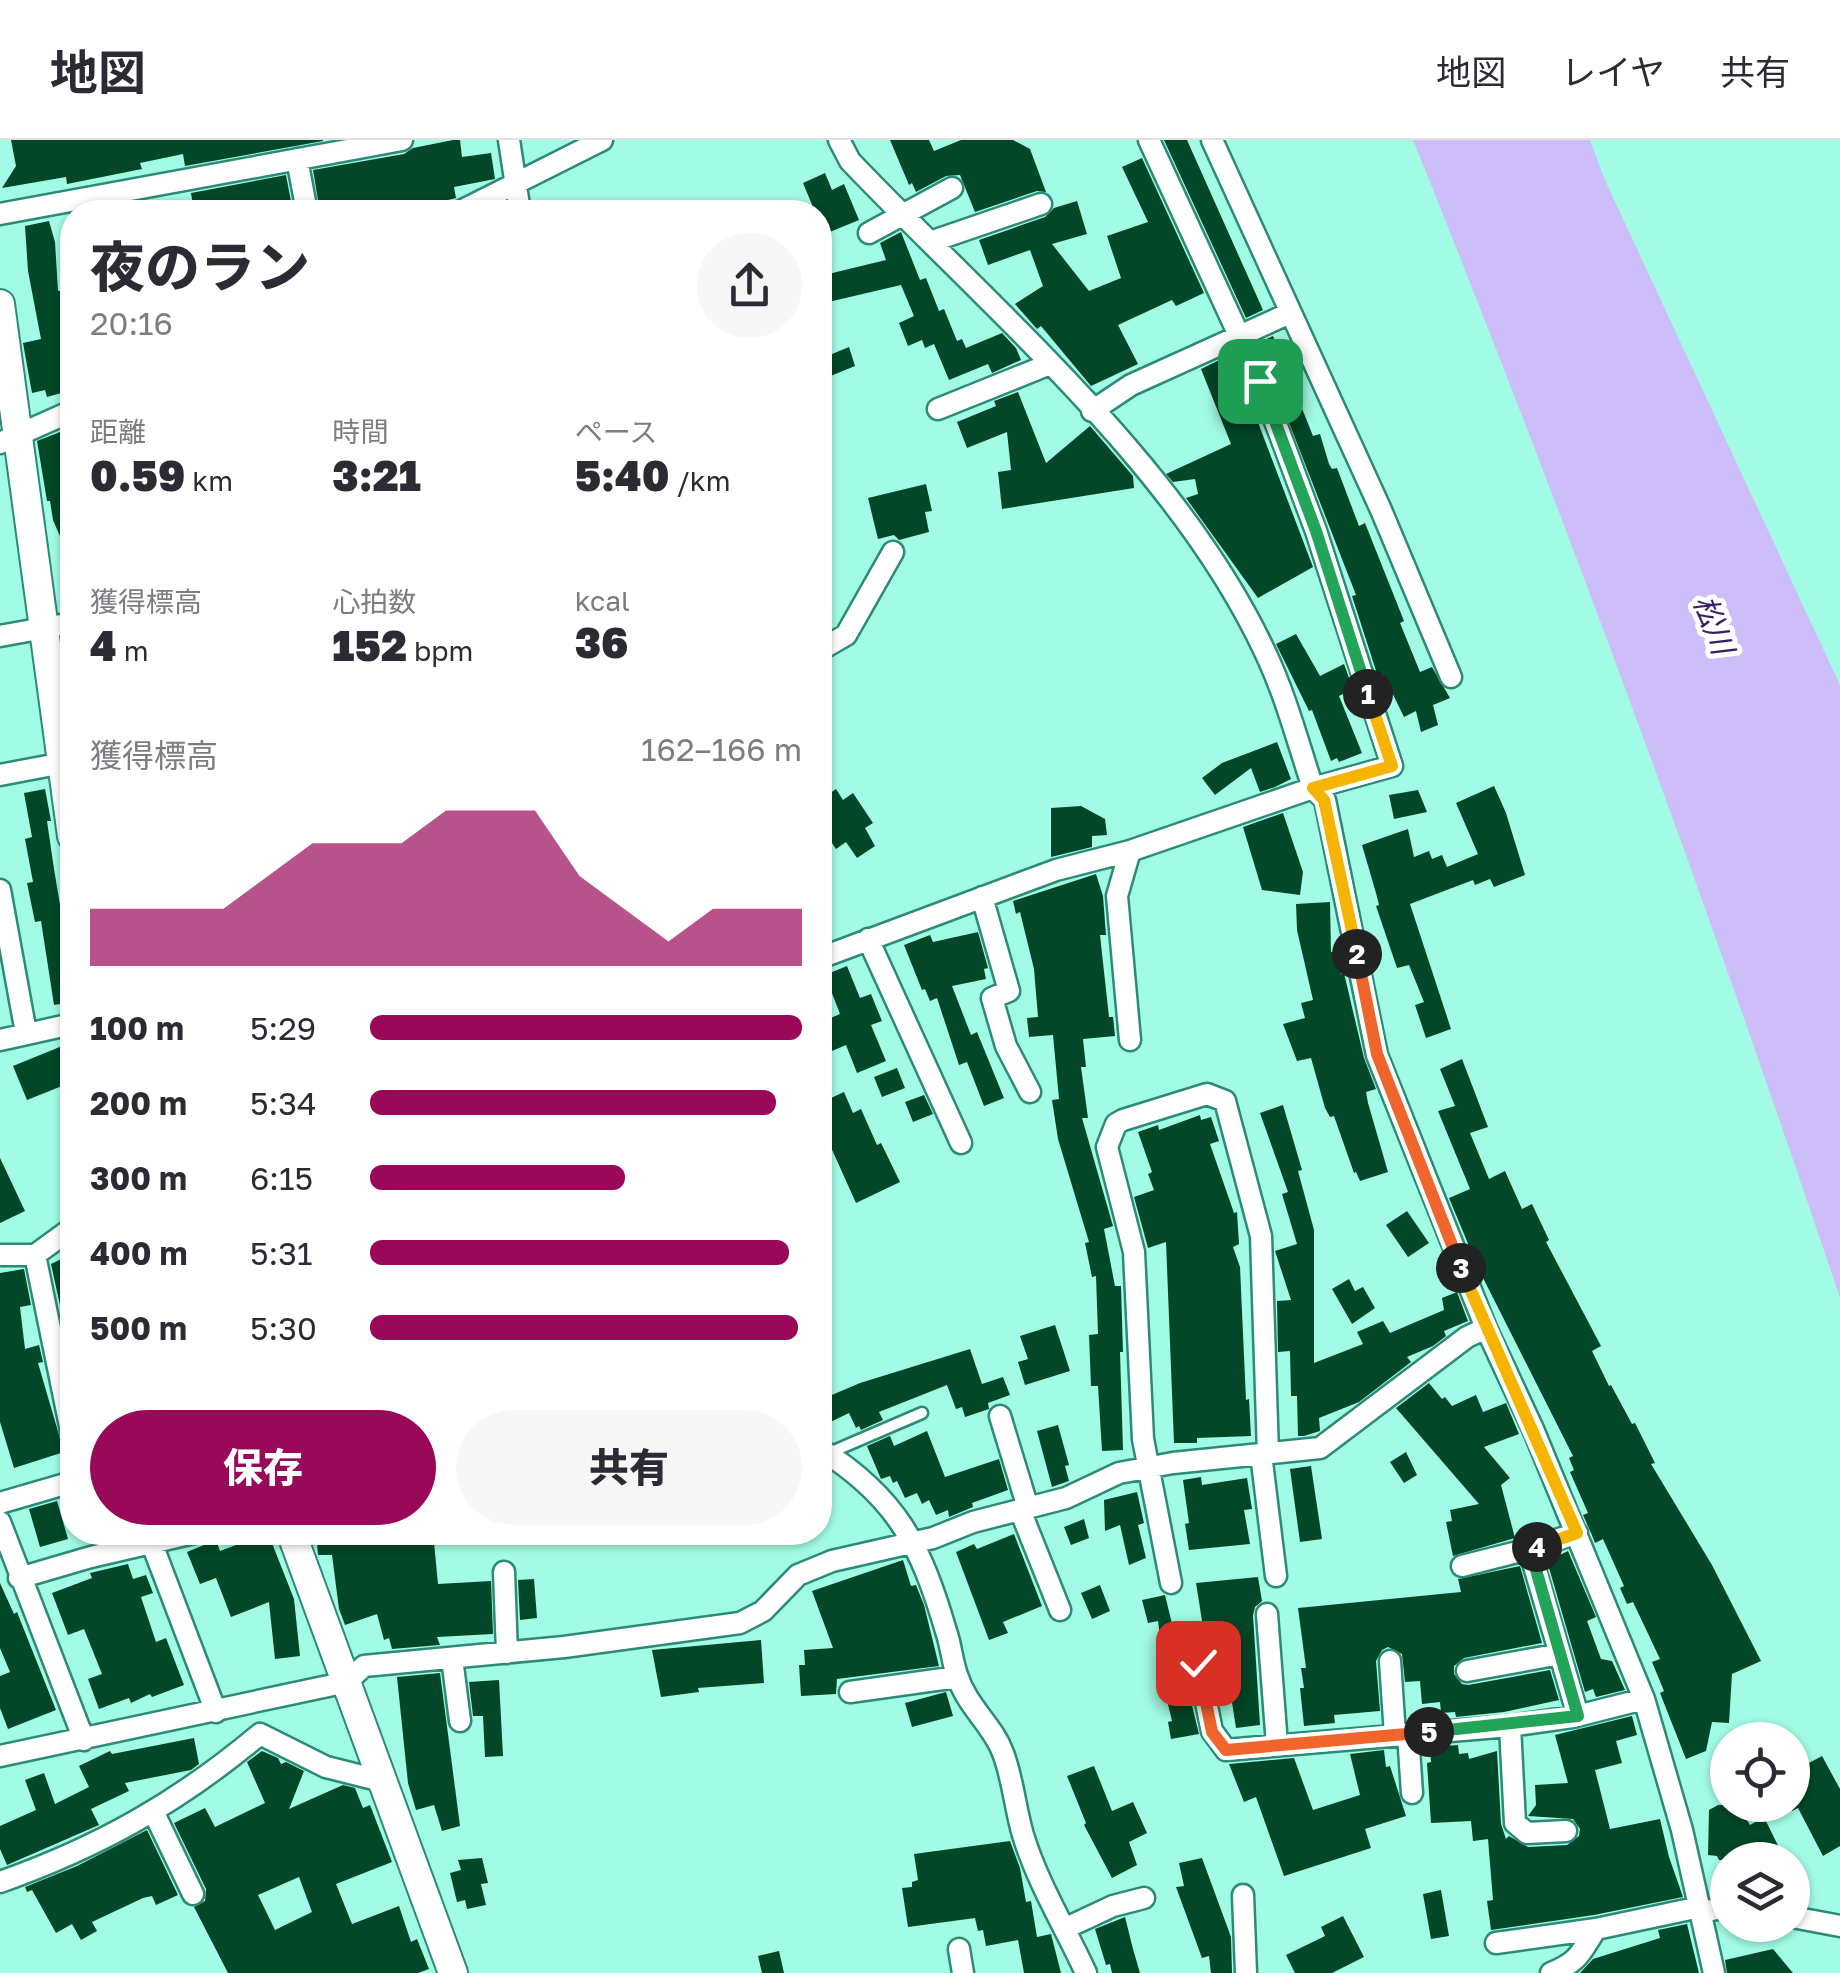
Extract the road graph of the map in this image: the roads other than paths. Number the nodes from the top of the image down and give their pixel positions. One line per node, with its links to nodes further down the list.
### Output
1 (402, 140): 7 (street)
2 (509, 140): 8 (street)
3 (602, 140): 8 (street)
4 (839, 140): 17 (street)
5 (1149, 140): 22 (street)
6 (1212, 140): 21 (street)
7 (297, 159): 10 (street); 11 (street)
8 (514, 184): 12 (street); 13 (street)
9 (952, 188): 17 (street)
10 (76, 200)
11 (305, 200)
12 (483, 200)
13 (517, 200)
14 (60, 203): 16 (street)
15 (1041, 204): 19 (street)
16 (0, 214)
17 (902, 215): 18 (street); 19 (street)
18 (869, 233)
19 (930, 242): 23 (street)
20 (0, 304): 27 (street)
21 (1290, 313): 22 (street); 33 (street)
22 (1239, 336): 25 (street); 37 (street)
23 (1050, 364): 24 (street); 25 (street)
24 (938, 409)
25 (1092, 411): 37 (street)
26 (60, 416): 27 (street)
27 (9, 438): 30 (street)
28 (893, 552): 32 (street)
29 (60, 626): 30 (street)
30 (45, 630): 31 (street); 34 (street)
31 (0, 636)
32 (832, 643)
33 (1451, 677)
34 (60, 741)
35 (60, 764): 36 (street)
36 (0, 775)
37 (1313, 788): 38 (street); 52 (street)
38 (1130, 852): 40 (street); 46 (street)
39 (0, 890): 44 (street)
40 (982, 897): 41 (street); 47 (street)
41 (868, 939): 42 (street); 48 (street)
42 (832, 953)
43 (60, 1026): 44 (street)
44 (26, 1033): 45 (street)
45 (0, 1040)
46 (1130, 1040)
47 (1030, 1092)
48 (961, 1143)
49 (60, 1237): 51 (street)
50 (0, 1255): 51 (street)
51 (35, 1255): 53 (street)
52 (1486, 1328): 57 (street); 64 (street)
53 (60, 1377)
54 (922, 1413): 56 (lane)
55 (1000, 1416): 62 (street)
56 (832, 1448)
57 (1265, 1454): 59 (street); 59 (street); 72 (street)
58 (832, 1457): 65 (street)
59 (1146, 1468): 62 (street); 74 (street)
60 (60, 1486): 61 (street)
61 (0, 1503)
62 (1024, 1509): 65 (street); 75 (street)
63 (0, 1522): 73 (street)
64 (1577, 1533): 69 (street); 86 (street)
65 (912, 1542): 77 (street); 83 (street)
66 (148, 1545): 73 (street)
67 (152, 1545): 87 (street)
68 (295, 1545): 84 (street)
69 (1530, 1549): 70 (street); 78 (street)
70 (1462, 1566)
71 (504, 1572): 77 (street)
72 (1276, 1576)
73 (19, 1578): 92 (street)
74 (1171, 1583)
75 (1060, 1610)
76 (1267, 1614): 93 (street)
77 (507, 1653): 79 (street)
78 (1560, 1654): 82 (street); 88 (street)
79 (452, 1658): 84 (street); 89 (street)
80 (1390, 1662): 91 (street)
81 (1198, 1663): 93 (street)
82 (1467, 1671)
83 (957, 1677): 85 (street); 107 (street)
84 (347, 1682): 87 (street); 95 (street)
85 (850, 1692)
86 (1644, 1699): 88 (street); 104 (street)
87 (216, 1712): 92 (street)
88 (1578, 1716): 90 (street)
89 (460, 1721)
90 (1510, 1726): 91 (street); 98 (street)
91 (1402, 1735): 93 (street); 96 (street)
92 (84, 1740): 94 (street)
93 (1277, 1746)
94 (0, 1756)
95 (382, 1781): 97 (street); 111 (street)
96 (1412, 1793)
97 (154, 1813): 99 (street); 100 (street)
98 (1566, 1831)
99 (0, 1882)
100 (193, 1894)
101 (1243, 1895): 114 (street)
102 (1144, 1898): 107 (street)
103 (1710, 1908): 104 (street)
104 (1700, 1909): 108 (street); 116 (street)
105 (1810, 1920): 106 (street)
106 (1840, 1926)
107 (1066, 1928): 113 (street)
108 (1596, 1929): 109 (street); 115 (street)
109 (1496, 1943)
110 (958, 1949): 112 (street)
111 (448, 1971)
112 (963, 1973)
113 (1086, 1973)
114 (1246, 1973)
115 (1551, 1973)
116 (1714, 1973)

